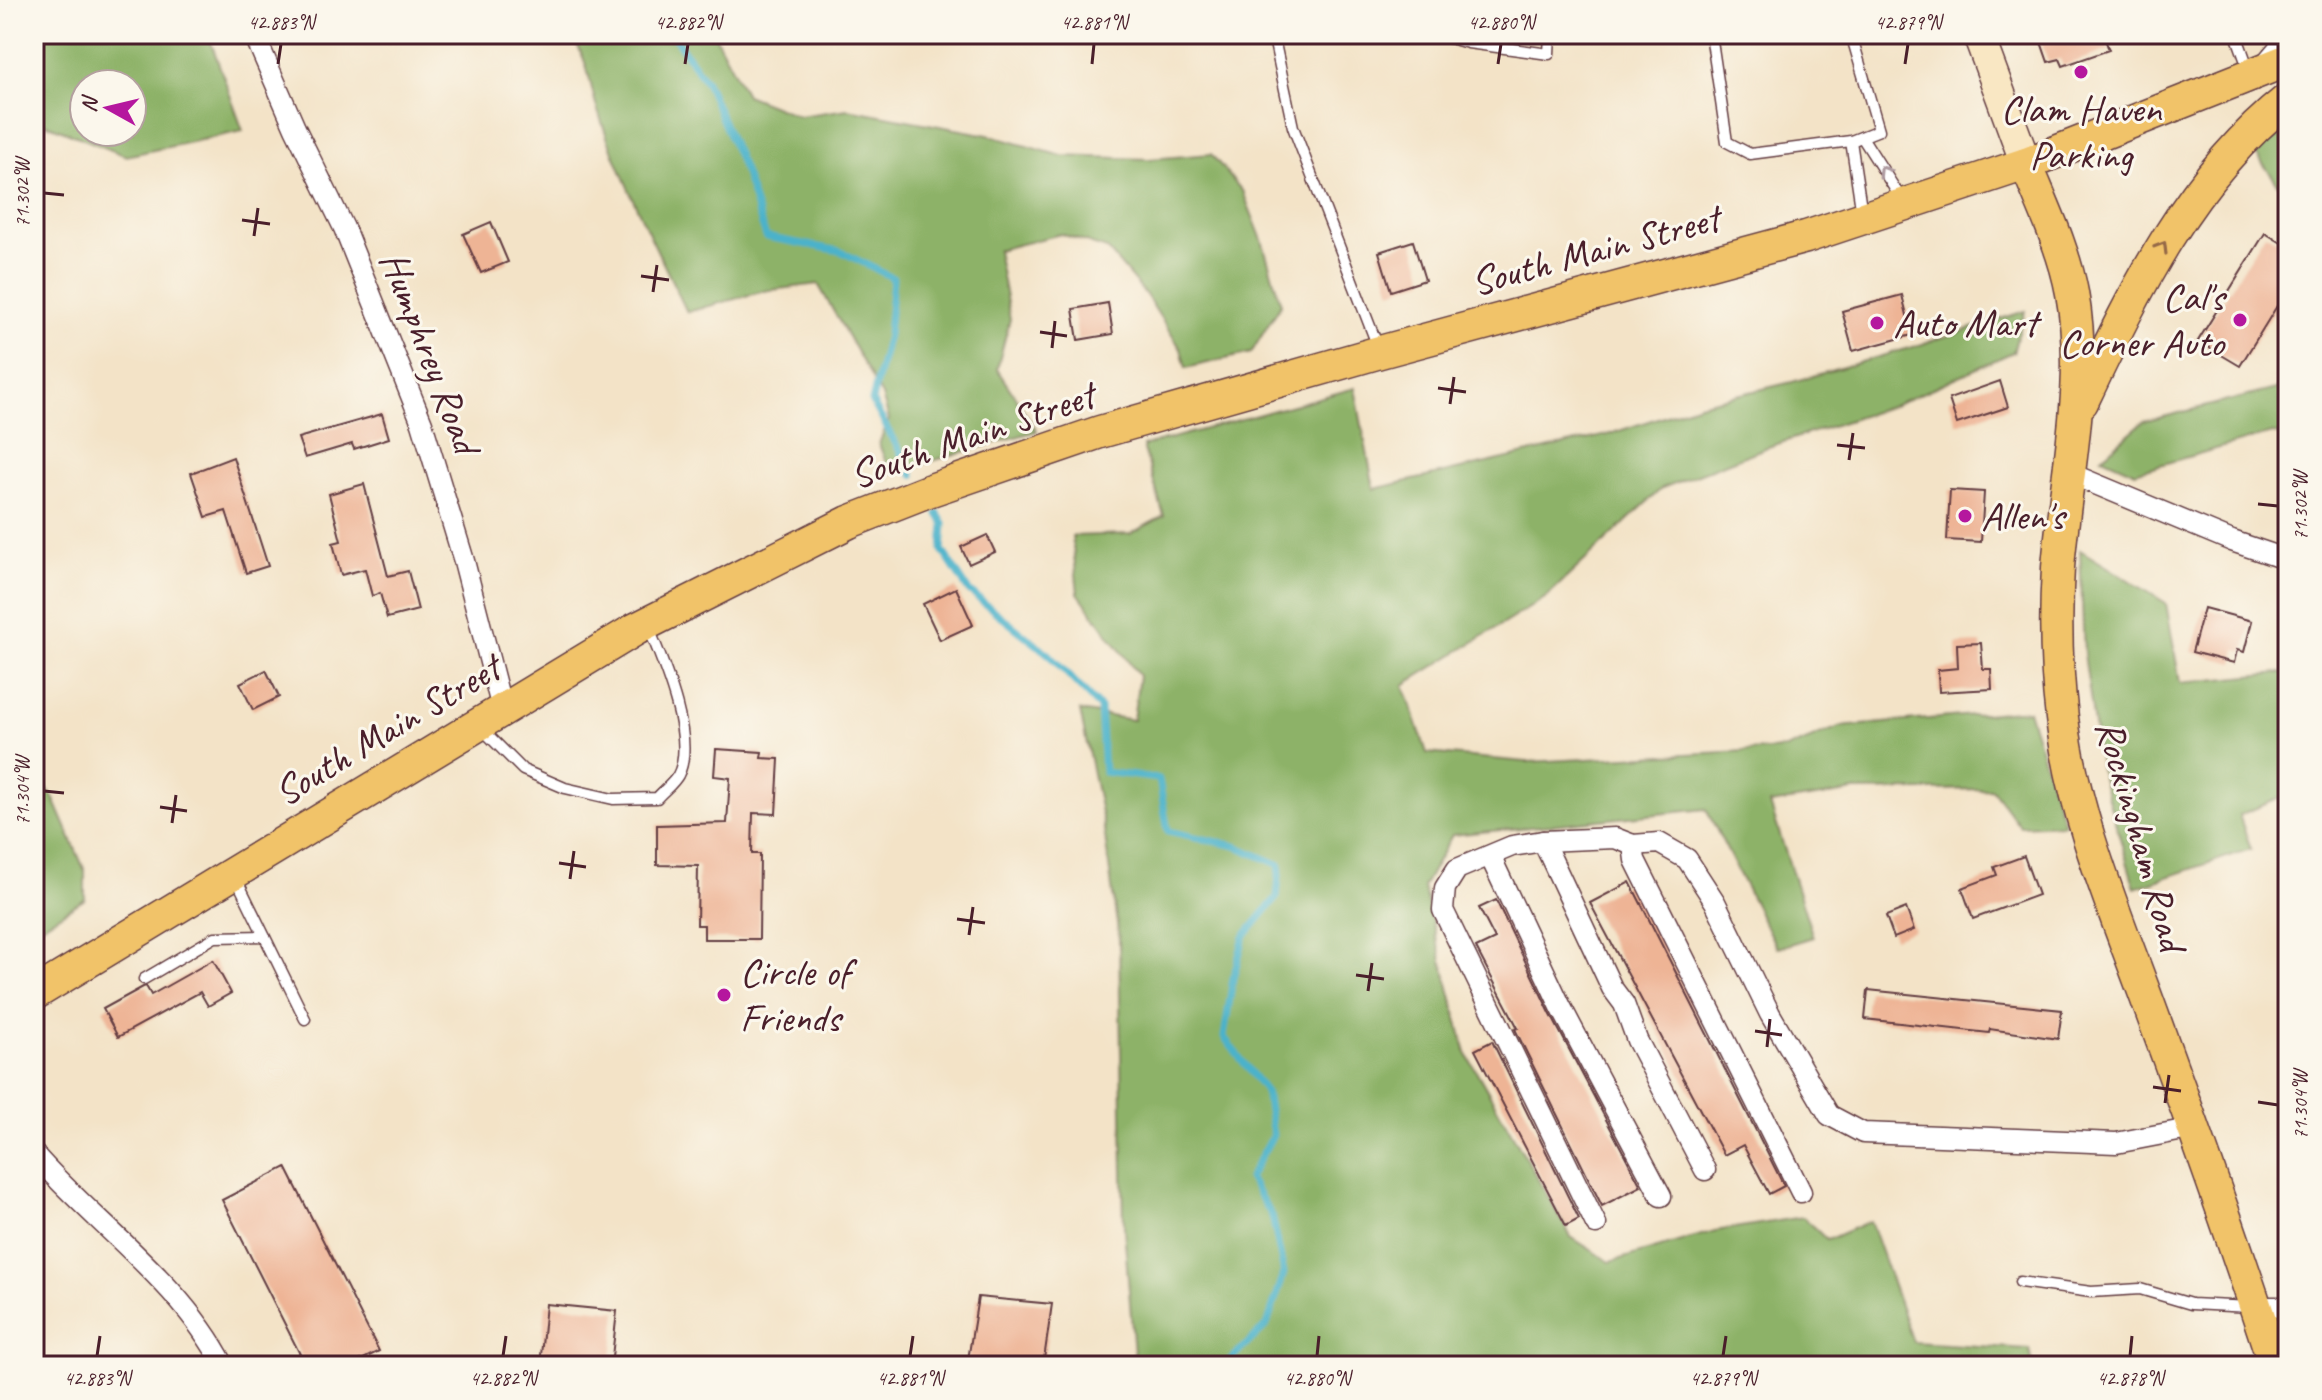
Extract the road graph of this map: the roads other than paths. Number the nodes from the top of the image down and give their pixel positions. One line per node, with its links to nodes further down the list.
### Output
1 (254, 34): 23 (street, Humphrey Road)
2 (1273, 34): 18 (lane)
3 (1435, 34): 4 (lane)
4 (1550, 34)
5 (1711, 34): 14 (lane)
6 (1851, 34): 13 (lane)
7 (1978, 34): 15 (street)
8 (2236, 34): 11 (lane)
9 (2284, 34): 11 (lane)
10 (2288, 60): 11 (main road)
11 (2251, 74): 15 (main road)
12 (2288, 99): 19 (main road, one-way to 12)
13 (1862, 137): 14 (lane); 16 (lane, one-way to 13)
14 (1851, 141): 17 (lane)
15 (2026, 164): 16 (main road, South Main Street); 19 (main road, Rockingham Road)
16 (1905, 205): 17 (main road, South Main Street)
17 (1863, 218): 18 (main road, South Main Street)
18 (1380, 352): 22 (main road, South Main Street)
19 (2075, 416): 20 (main road, Rockingham Road)
20 (2069, 473): 21 (street); 32 (main road, Rockingham Road)
21 (2288, 560)
22 (647, 623): 23 (main road, South Main Street); 23 (lane)
23 (490, 717): 27 (main road, South Main Street)
24 (1543, 841): 25 (street); 26 (street); 34 (street)
25 (1633, 845): 32 (street); 35 (street)
26 (1490, 856): 36 (street); 37 (street)
27 (233, 873): 28 (lane); 30 (main road, South Main Street)
28 (264, 936): 29 (lane); 31 (lane)
29 (144, 979)
30 (34, 994)
31 (305, 1019)
32 (2194, 1128): 39 (main road, Rockingham Road)
33 (34, 1154): 41 (street)
34 (1705, 1170)
35 (1801, 1192)
36 (1661, 1196)
37 (1596, 1224)
38 (2020, 1282): 39 (lane)
39 (2256, 1307): 40 (street); 42 (main road, Rockingham Road)
40 (2288, 1307)
41 (224, 1366)
42 (2275, 1366)

